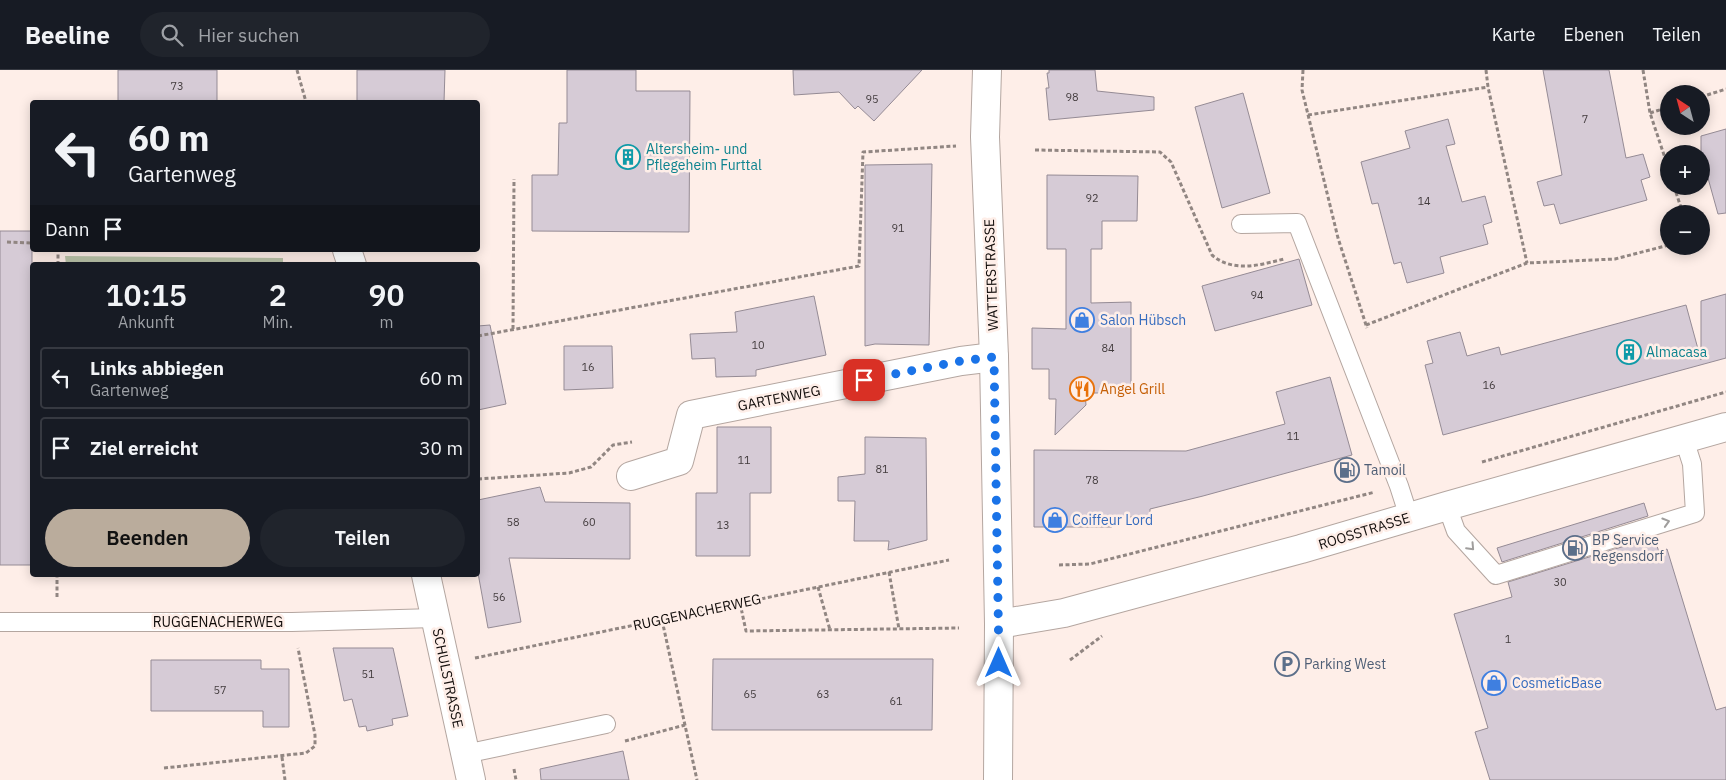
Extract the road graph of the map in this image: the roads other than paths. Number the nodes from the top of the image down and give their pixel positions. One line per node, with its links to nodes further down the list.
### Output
1 (987, 70): 3 (street, WATTERSTRASSE)
2 (1241, 224): 8 (lane)
3 (994, 357): 6 (street, GARTENWEG); 12 (street, WATTERSTRASSE)
4 (1726, 427): 5 (street, ROOSSTRASSE)
5 (1684, 439): 7 (street, ROOSSTRASSE); 7 (lane, one-way to 5)
6 (631, 476)
7 (1447, 506): 8 (street, ROOSSTRASSE)
8 (1409, 517): 12 (street, ROOSSTRASSE)
9 (426, 577): 10 (street, SCHULSTRASSE)
10 (435, 618): 11 (lane, RUGGENACHERWEG); 14 (street, SCHULSTRASSE)
11 (0, 622)
12 (999, 624): 15 (street, WATTERSTRASSE)
13 (606, 724): 14 (lane)
14 (468, 767)
15 (998, 780)

